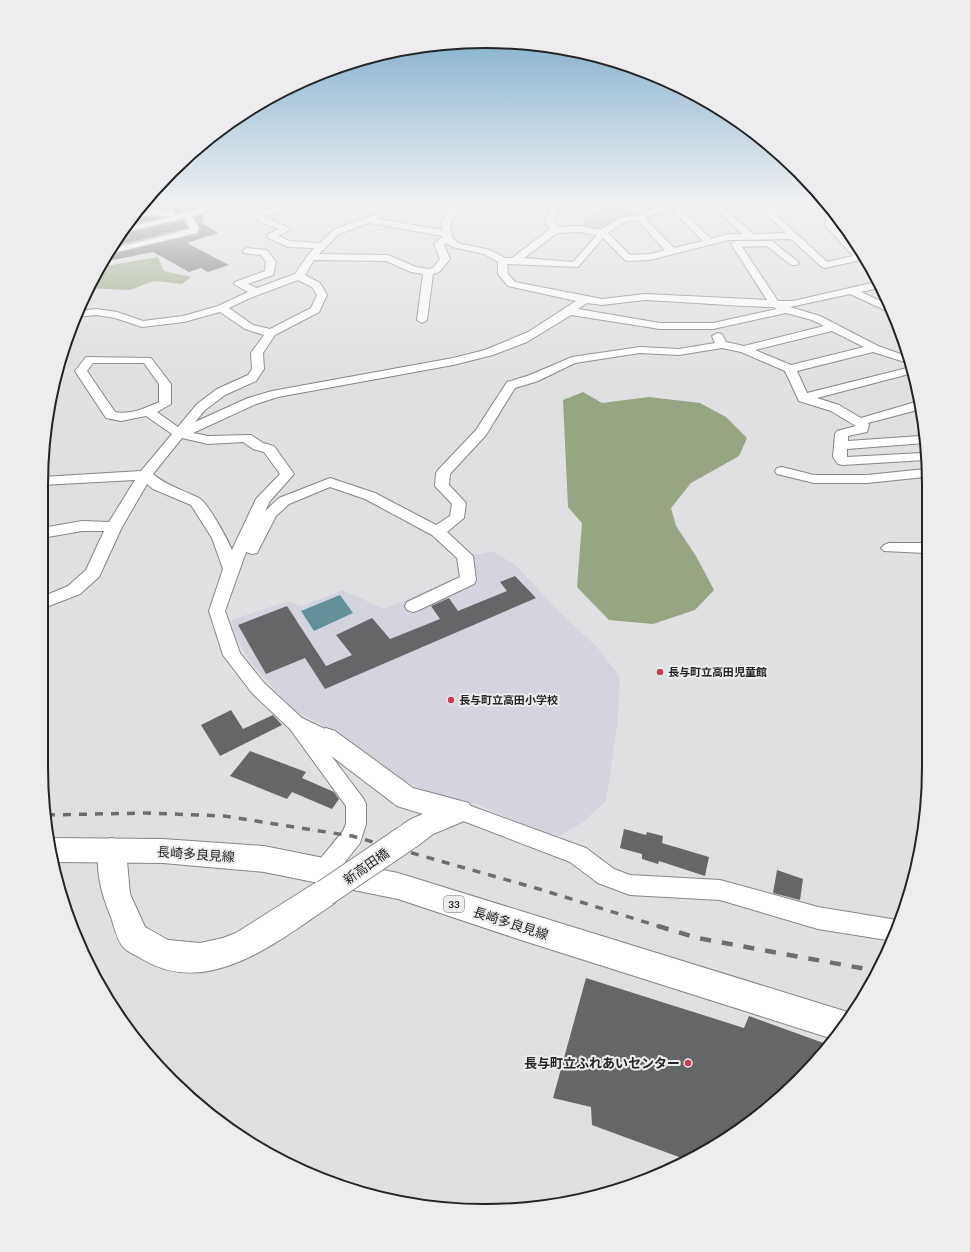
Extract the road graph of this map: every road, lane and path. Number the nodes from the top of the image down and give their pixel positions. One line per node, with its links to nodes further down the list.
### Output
1 (271, 261): 15 (street)
2 (308, 261): 12 (street)
3 (395, 261): 11 (street)
4 (443, 261): 11 (street)
5 (508, 261): 17 (street)
6 (515, 261): 7 (street)
7 (578, 261)
8 (747, 261): 18 (street)
9 (821, 261): 10 (street)
10 (846, 261)
11 (428, 272): 24 (street)
12 (299, 276): 15 (street); 28 (street)
13 (874, 286): 14 (street)
14 (849, 290): 18 (street); 19 (street)
15 (256, 292): 20 (street)
16 (697, 299): 17 (street); 18 (street); 25 (street)
17 (585, 300): 22 (street)
18 (774, 303): 21 (street)
19 (884, 307)
20 (222, 308): 23 (street); 28 (street)
21 (787, 310): 26 (street); 27 (street)
22 (568, 311): 25 (street); 39 (street)
23 (83, 313)
24 (422, 320)
25 (694, 326): 26 (street)
26 (713, 326): 29 (street)
27 (834, 327): 30 (street); 31 (street)
28 (271, 333): 39 (street)
29 (722, 345): 31 (street); 49 (street)
30 (874, 348): 32 (street); 33 (street)
31 (744, 349): 33 (street)
32 (903, 358)
33 (790, 369): 35 (street)
34 (907, 371): 35 (street)
35 (803, 398): 38 (street)
36 (915, 406): 38 (street)
37 (148, 412): 37 (street); 39 (street)
38 (859, 422): 41 (street)
39 (180, 434): 45 (street); 52 (street)
40 (920, 440): 41 (street)
41 (841, 445): 42 (street)
42 (922, 457)
43 (782, 471): 44 (street)
44 (922, 473)
45 (145, 475): 46 (street); 47 (street); 52 (street)
46 (48, 481)
47 (114, 527): 48 (street); 53 (street)
48 (48, 532)
49 (437, 532): 52 (street); 54 (street)
50 (889, 548): 51 (street)
51 (922, 548)
52 (231, 569): 55 (street)
53 (48, 601)
54 (413, 606)
55 (295, 723): 56 (street); 60 (street)
56 (326, 738): 57 (main road)
57 (460, 811): 60 (main road, 新高田橋, bridge); 61 (street)
58 (56, 850): 59 (main road, 長崎多良見線 / 33)
59 (112, 850): 60 (main road, 長崎多良見線 / 33); 60 (main road, 新高田橋)
60 (325, 882): 62 (main road, 長崎多良見線 / 33)
61 (891, 930)
62 (838, 1024)

